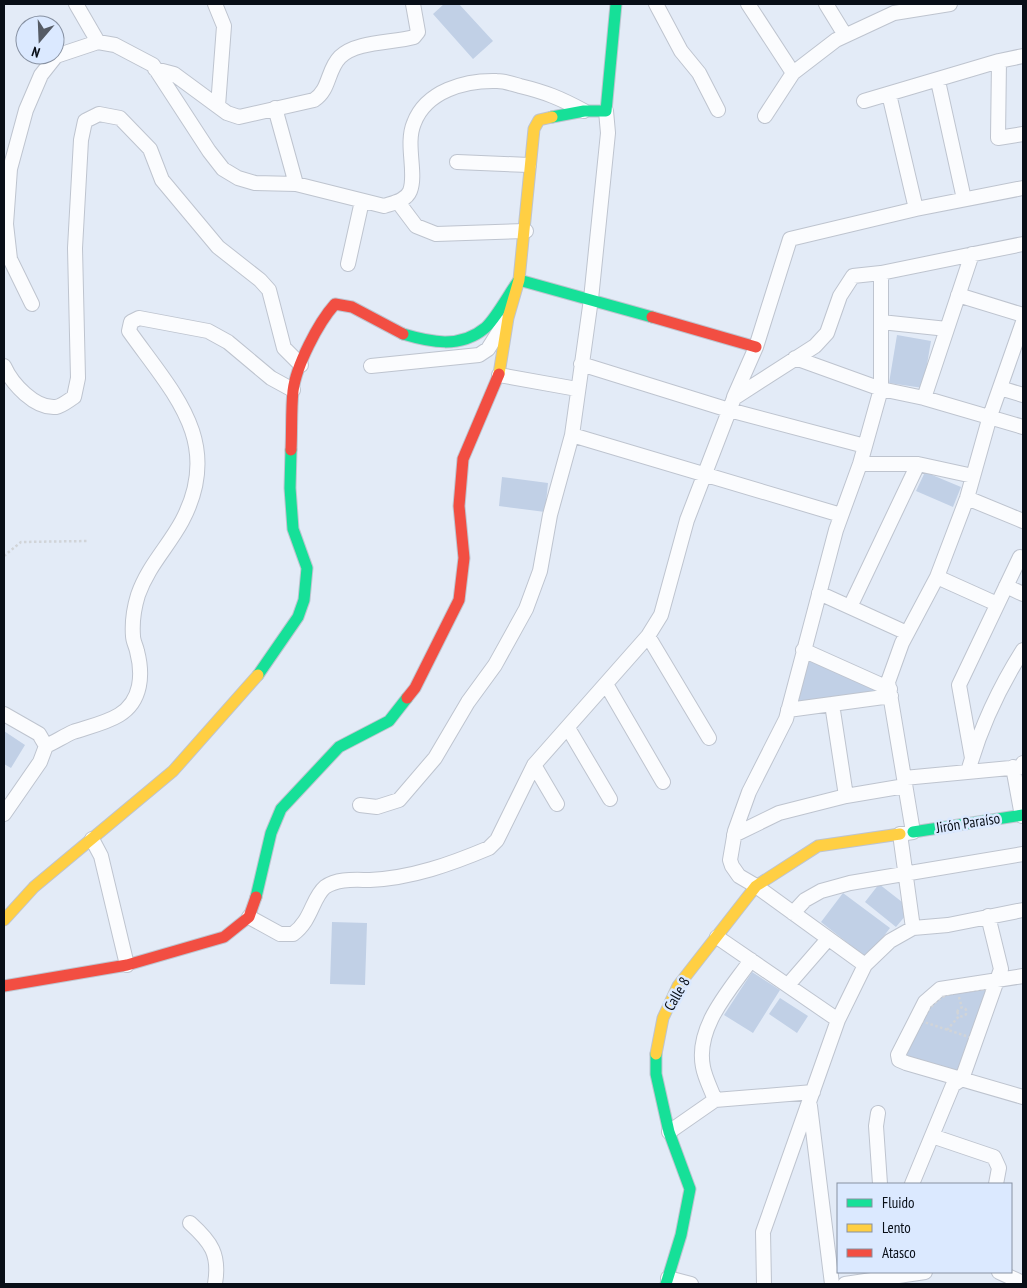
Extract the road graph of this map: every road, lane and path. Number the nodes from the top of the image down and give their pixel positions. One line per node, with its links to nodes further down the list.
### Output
1 (76, 4): 11 (street)
2 (215, 4): 19 (street)
3 (412, 4): 20 (street)
4 (616, 4): 21 (street)
5 (656, 4): 22 (street)
6 (748, 4): 15 (street)
7 (826, 4): 10 (street)
8 (950, 4): 9 (street)
9 (893, 8): 10 (street)
10 (845, 35): 15 (street)
11 (98, 42): 14 (street); 28 (street)
12 (1023, 56): 13 (street)
13 (999, 61): 16 (street); 25 (street)
14 (155, 69): 19 (street); 29 (street)
15 (793, 73): 24 (street)
16 (938, 81): 17 (street); 31 (street)
17 (889, 94): 18 (street); 34 (street)
18 (864, 101)
19 (218, 106): 20 (street)
20 (275, 108): 29 (street)
21 (606, 110): 23 (street); 43 (street)
22 (718, 110)
23 (584, 111): 27 (street); 33 (street)
24 (765, 116)
25 (1023, 134)
26 (457, 162): 27 (street)
27 (529, 165): 35 (street)
28 (7, 169): 36 (street)
29 (296, 184): 32 (street)
30 (1023, 188): 31 (street)
31 (964, 199): 34 (street)
32 (362, 201): 33 (street); 39 (street)
33 (398, 202): 35 (street)
34 (916, 209): 50 (street)
35 (526, 230): 41 (street)
36 (5, 234): 44 (street)
37 (1023, 244): 38 (street)
38 (972, 254): 40 (street); 42 (street)
39 (348, 264)
40 (881, 273): 47 (street); 51 (street)
41 (520, 280): 43 (street); 46 (street); 53 (street)
42 (958, 295): 45 (street); 49 (street)
43 (591, 299): 50 (street); 52 (street)
44 (32, 304)
45 (1023, 315)
46 (508, 318): 55 (street); 56 (street)
47 (881, 322): 49 (street); 59 (street)
48 (1023, 322): 57 (street)
49 (947, 329): 62 (street)
50 (756, 348): 63 (street)
51 (795, 358): 59 (street); 63 (street)
52 (581, 364): 58 (street); 63 (street)
53 (301, 365): 54 (street); 60 (street)
54 (4, 366)
55 (371, 366)
56 (499, 375): 58 (street); 116 (street)
57 (1000, 388): 61 (street); 64 (street)
58 (577, 389): 66 (street)
59 (881, 389): 62 (street); 67 (street)
60 (293, 390): 95 (street); 109 (street)
61 (1023, 395)
62 (924, 398): 64 (street)
63 (731, 404): 67 (street); 70 (street)
64 (990, 416): 65 (street); 71 (street)
65 (1023, 427)
66 (572, 435): 70 (street); 104 (street)
67 (865, 446): 68 (street)
68 (860, 464): 69 (street); 73 (street)
69 (918, 464): 71 (street); 83 (street)
70 (704, 473): 73 (street); 85 (street)
71 (973, 476): 72 (street)
72 (967, 498): 74 (street); 78 (street)
73 (841, 515): 80 (street)
74 (1023, 521)
75 (88, 541): 76 (path)
76 (4, 556)
77 (1020, 557): 79 (street)
78 (936, 577): 82 (street); 84 (street)
79 (1006, 586): 81 (street); 82 (street)
80 (818, 593): 83 (street); 86 (street)
81 (1023, 594)
82 (997, 604): 97 (street)
83 (850, 607): 84 (street)
84 (907, 633): 89 (street)
85 (648, 636): 88 (street); 94 (street)
86 (803, 650): 89 (street); 91 (street)
87 (1023, 650): 97 (street)
88 (606, 684): 93 (street); 99 (street)
89 (890, 692): 90 (street); 100 (street)
90 (832, 704): 91 (street); 101 (street)
91 (788, 710): 108 (street)
92 (4, 714): 95 (street)
93 (568, 728): 96 (street); 102 (street)
94 (709, 738)
95 (46, 746): 105 (street)
96 (534, 765): 103 (street); 116 (street)
97 (970, 765): 98 (street); 100 (street)
98 (1018, 765): 106 (street)
99 (663, 782)
100 (905, 782): 101 (street); 107 (street)
101 (846, 796): 108 (street)
102 (610, 799)
103 (556, 804)
104 (360, 805)
105 (4, 814)
106 (1022, 815): 107 (street, Jirón Paraíso)
107 (906, 833): 111 (street); 112 (street, Calle 8)
108 (734, 835): 112 (street)
109 (92, 839): 117 (street); 122 (street)
110 (1023, 854): 111 (street)
111 (906, 874): 114 (street); 118 (street)
112 (756, 886): 114 (street); 119 (street, Calle 8)
113 (1023, 910): 115 (street)
114 (793, 913): 120 (street)
115 (988, 916): 118 (street); 125 (street)
116 (249, 917): 122 (street)
117 (4, 920)
118 (914, 928): 123 (street)
119 (717, 937): 121 (street); 136 (street, Calle 8)
120 (828, 939): 123 (street); 126 (street)
121 (751, 960): 126 (street); 134 (street)
122 (127, 965): 127 (street)
123 (865, 965): 129 (street)
124 (1023, 976): 125 (street)
125 (997, 980): 131 (street); 131 (street)
126 (788, 985): 129 (street)
127 (4, 986)
128 (959, 1016): 130 (path)
129 (838, 1020): 133 (street)
130 (947, 1030): 130 (path)
131 (962, 1079): 132 (street); 137 (street)
132 (1023, 1097)
133 (811, 1098): 134 (street); 149 (street); 150 (street)
134 (715, 1100): 136 (street)
135 (878, 1113): 138 (street)
136 (669, 1132): 145 (street, Calle 8)
137 (932, 1136): 139 (street); 140 (street)
138 (880, 1183)
139 (912, 1183)
140 (996, 1183)
141 (190, 1223): 147 (street)
142 (918, 1273): 144 (street)
143 (1001, 1273): 146 (street)
144 (886, 1277): 151 (street)
145 (667, 1281): 148 (street)
146 (1023, 1283)
147 (215, 1284)
148 (690, 1284)
149 (764, 1284)
150 (832, 1284)
151 (845, 1284)

